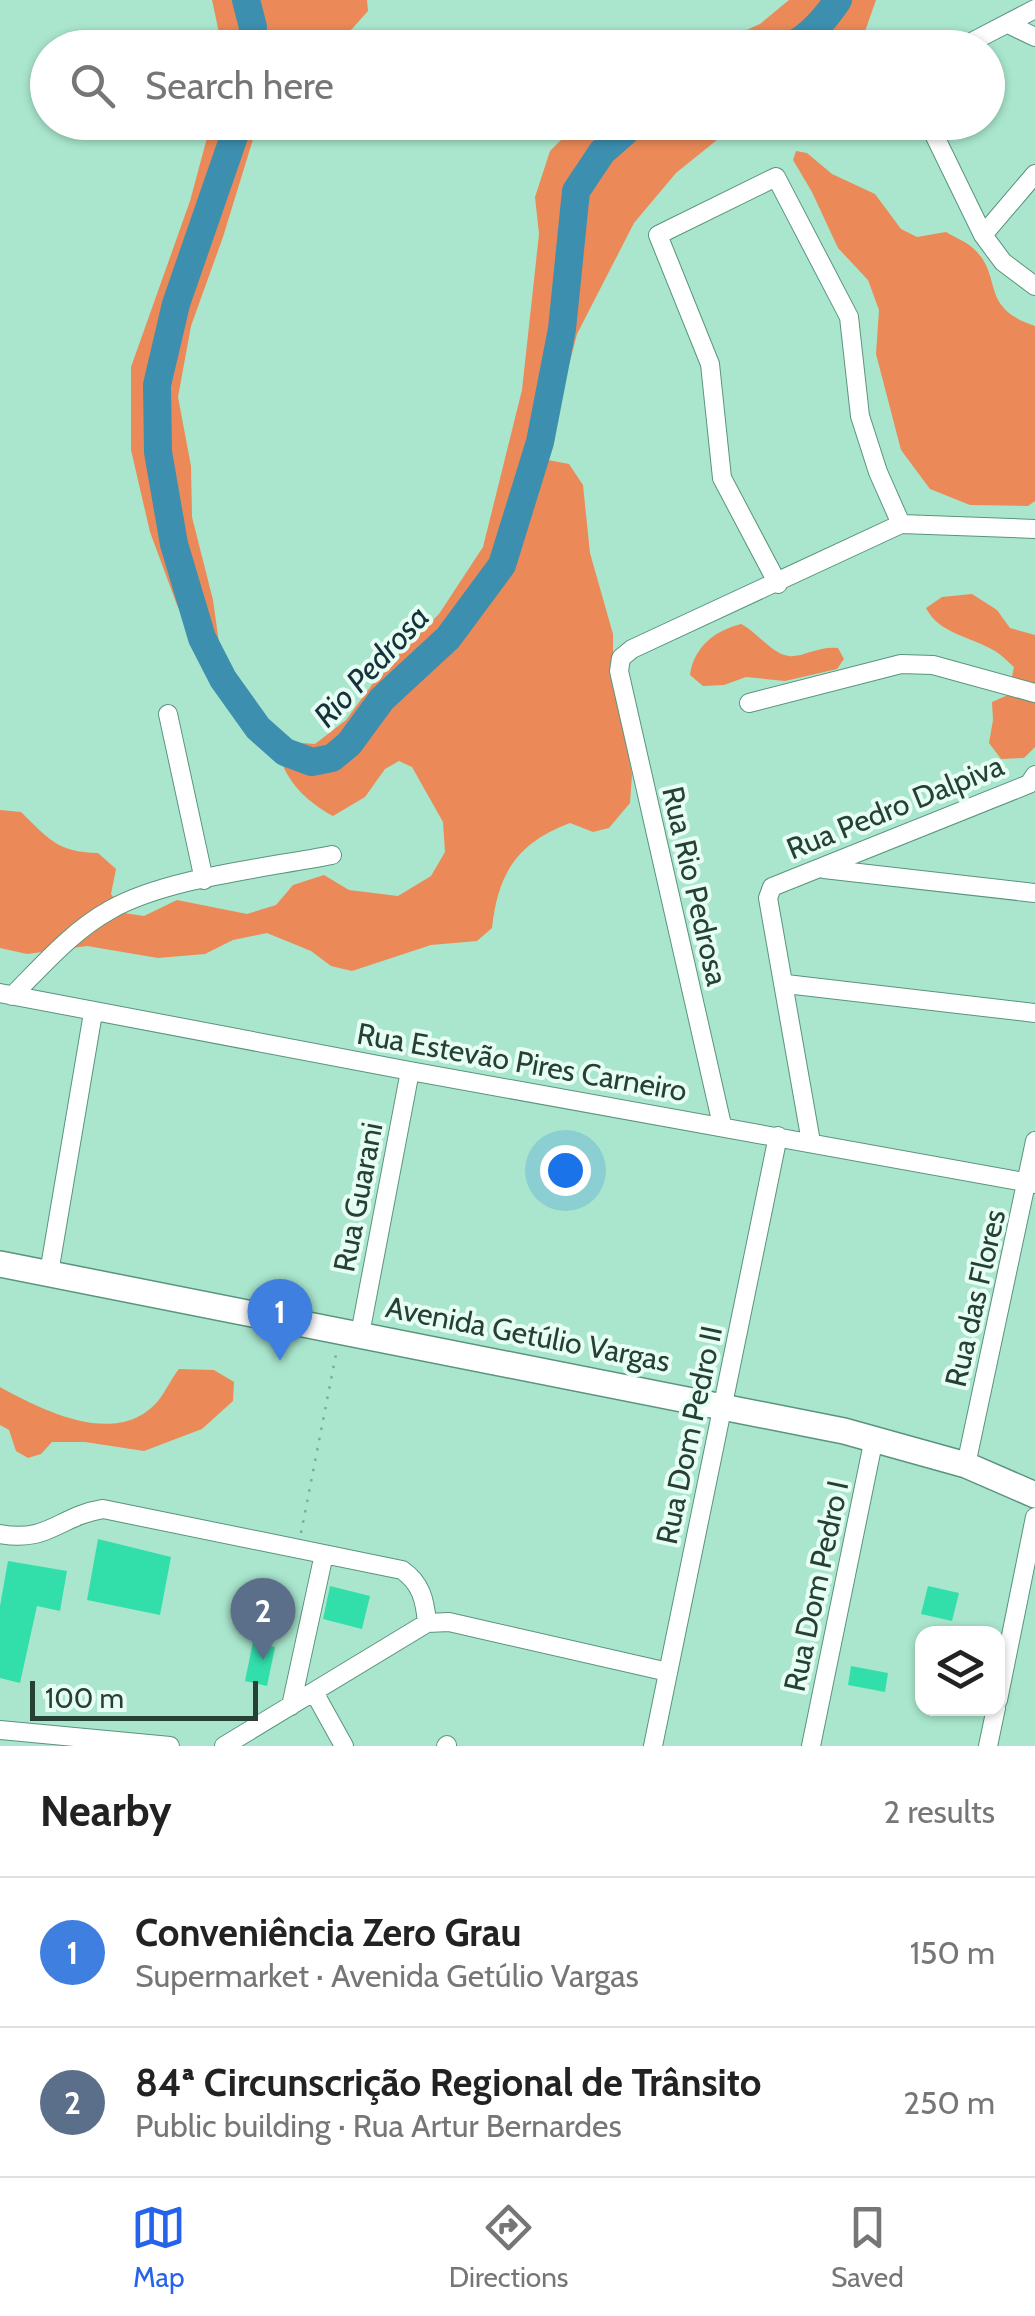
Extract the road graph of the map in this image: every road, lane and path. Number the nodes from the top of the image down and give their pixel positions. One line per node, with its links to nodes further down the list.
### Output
1 (1035, 8): 2 (street)
2 (1008, 24): 3 (street); 4 (street)
3 (996, 30)
4 (1035, 37)
5 (937, 140): 7 (street)
6 (1035, 174): 7 (street)
7 (984, 234): 8 (street)
8 (1035, 286)
9 (901, 524): 10 (street); 11 (street); 11 (street)
10 (1035, 529)
11 (778, 584): 25 (street, Rua Rio Pedrosa)
12 (1035, 693): 13 (street)
13 (750, 704)
14 (168, 714): 18 (street)
15 (1033, 781): 17 (street, Rua Pedro Dalpiva)
16 (332, 854): 18 (street)
17 (819, 868): 19 (street); 20 (street, Rua Pedro Dalpiva)
18 (204, 880): 21 (street)
19 (1035, 893)
20 (786, 984): 23 (street); 28 (street)
21 (6, 994): 22 (street, Rua Estevão Pires Carneiro)
22 (93, 1012): 24 (street, Rua Estevão Pires Carneiro); 31 (street)
23 (1035, 1014)
24 (410, 1072): 25 (street, Rua Estevão Pires Carneiro); 32 (street, Rua Guarani)
25 (722, 1125): 26 (street, Rua Estevão Pires Carneiro)
26 (778, 1136): 28 (street, Rua Estevão Pires Carneiro); 33 (street, Rua Dom Pedro II)
27 (1035, 1141): 29 (street, Rua das Flores)
28 (811, 1142): 29 (street, Rua Estevão Pires Carneiro)
29 (1032, 1183): 35 (street, Rua das Flores)
30 (0, 1264): 31 (street, Avenida Getúlio Vargas)
31 (49, 1273): 32 (street, Avenida Getúlio Vargas)
32 (350, 1332): 33 (street, Avenida Getúlio Vargas); 39 (path)
33 (724, 1405): 34 (street, Avenida Getúlio Vargas); 43 (street, Rua Dom Pedro II)
34 (874, 1438): 35 (street, Avenida Getúlio Vargas); 52 (street, Rua Dom Pedro I)
35 (966, 1465): 36 (street, Avenida Getúlio Vargas)
36 (1035, 1496)
37 (1035, 1517): 42 (street)
38 (0, 1534): 39 (street)
39 (298, 1549): 40 (street)
40 (324, 1554): 41 (street); 45 (street)
41 (427, 1622): 43 (street); 44 (street)
42 (1005, 1665)
43 (668, 1672): 51 (street, Rua Dom Pedro II)
44 (314, 1692): 45 (street); 50 (street)
45 (291, 1706): 49 (street)
46 (994, 1716): 53 (street)
47 (0, 1730): 48 (street)
48 (170, 1746)
49 (224, 1746)
50 (344, 1746)
51 (653, 1746)
52 (811, 1746)
53 (988, 1746)

